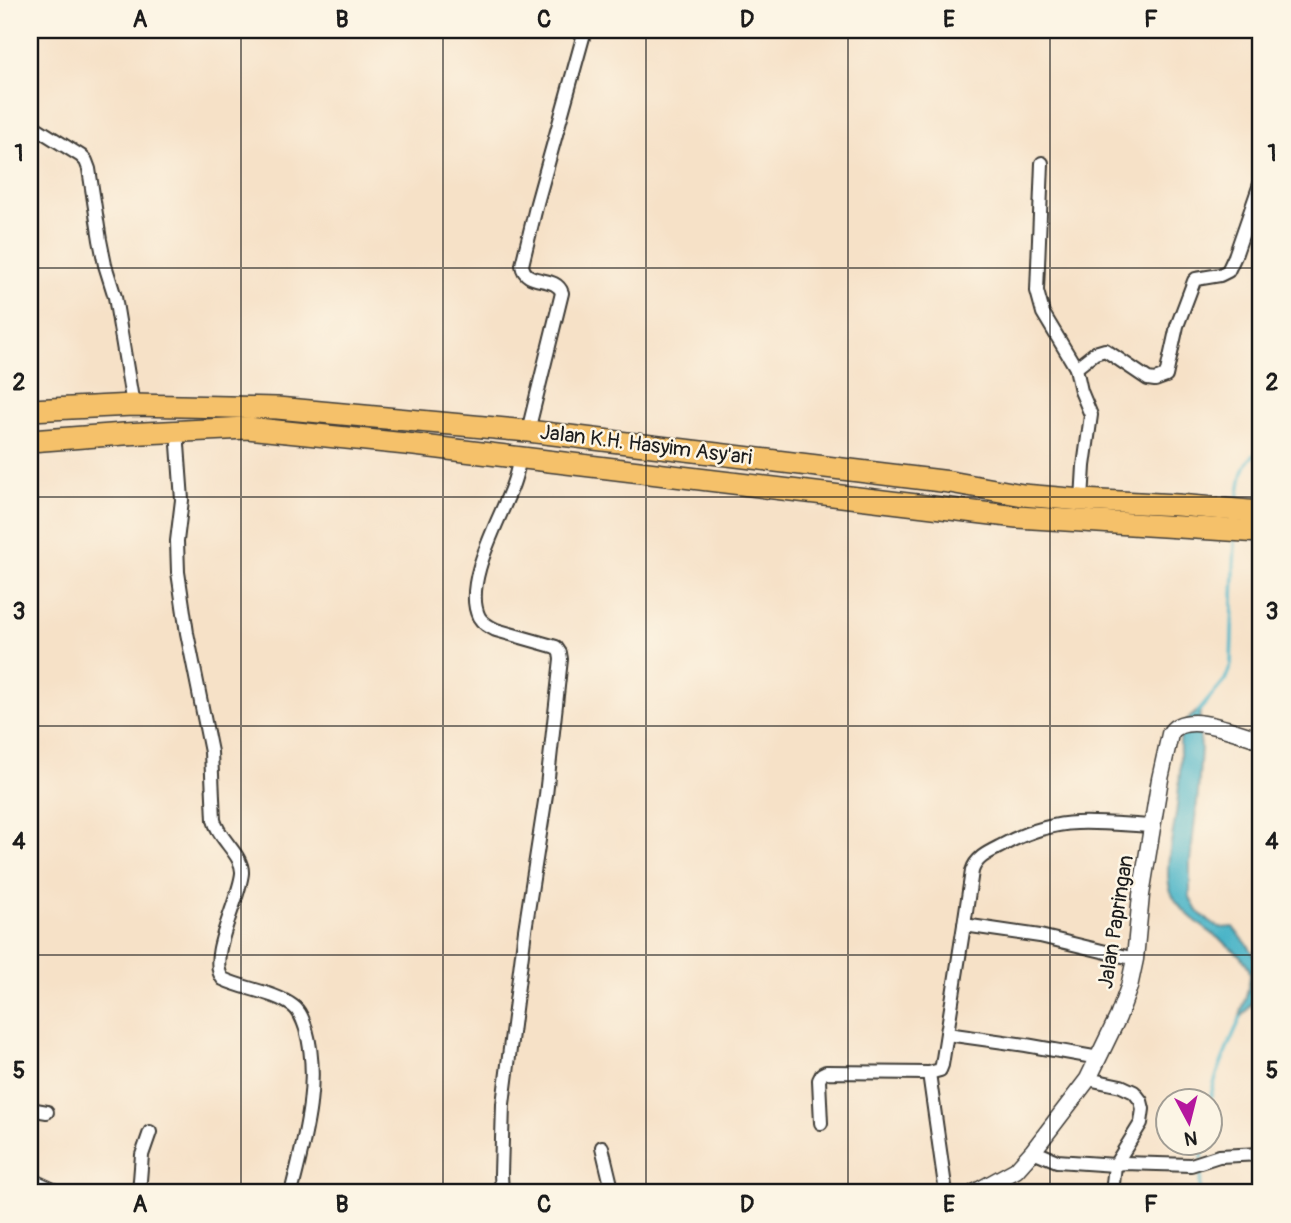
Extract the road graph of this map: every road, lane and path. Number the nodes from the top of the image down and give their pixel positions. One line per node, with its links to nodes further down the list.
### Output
1 (585, 30): 10 (street)
2 (30, 124): 6 (street)
3 (1042, 163): 5 (street)
4 (1261, 181): 5 (street)
5 (1076, 368): 18 (street)
6 (133, 405): 7 (highway, Jalan K.H. Hasyim Asy'ari); 8 (highway, Jalan K.H. Hasyim Asy'ari)
7 (30, 410)
8 (457, 424): 10 (highway, Jalan K.H. Hasyim Asy'ari); 16 (highway)
9 (30, 429): 12 (highway)
10 (528, 430): 14 (highway, Jalan K.H. Hasyim Asy'ari)
11 (177, 431): 12 (highway, Jalan K.H. Hasyim Asy'ari); 15 (highway, Jalan K.H. Hasyim Asy'ari); 41 (street)
12 (124, 434): 13 (highway, Jalan K.H. Hasyim Asy'ari)
13 (30, 441)
14 (645, 445): 17 (highway); 18 (highway, Jalan K.H. Hasyim Asy'ari)
15 (520, 458): 16 (highway, Jalan K.H. Hasyim Asy'ari); 42 (street)
16 (599, 467): 17 (highway, Jalan K.H. Hasyim Asy'ari)
17 (762, 486): 20 (highway, Jalan K.H. Hasyim Asy'ari)
18 (1082, 500): 20 (highway, Jalan K.H. Hasyim Asy'ari)
19 (1261, 512): 20 (highway, Jalan K.H. Hasyim Asy'ari)
20 (1177, 515): 21 (highway, Jalan K.H. Hasyim Asy'ari)
21 (1261, 531)
22 (1261, 740): 23 (street, Jalan Papringan)
23 (1153, 826): 24 (street); 25 (street, Jalan Papringan)
24 (964, 925): 25 (street); 26 (street)
25 (1135, 959): 27 (street, Jalan Papringan)
26 (947, 1034): 27 (street); 28 (street)
27 (1099, 1058): 29 (street, Jalan Papringan)
28 (929, 1073): 32 (street); 44 (street)
29 (1088, 1079): 35 (street, Jalan Papringan); 37 (street)
30 (30, 1109): 31 (street)
31 (47, 1112)
32 (821, 1123)
33 (150, 1132): 40 (street)
34 (602, 1147): 43 (street)
35 (1033, 1152): 37 (street); 45 (street, Jalan Papringan)
36 (1261, 1154): 37 (street)
37 (1115, 1165): 46 (street)
38 (30, 1181): 39 (street)
39 (55, 1193)
40 (139, 1193)
41 (291, 1193)
42 (502, 1193)
43 (613, 1193)
44 (946, 1193)
45 (974, 1193)
46 (1112, 1193)

